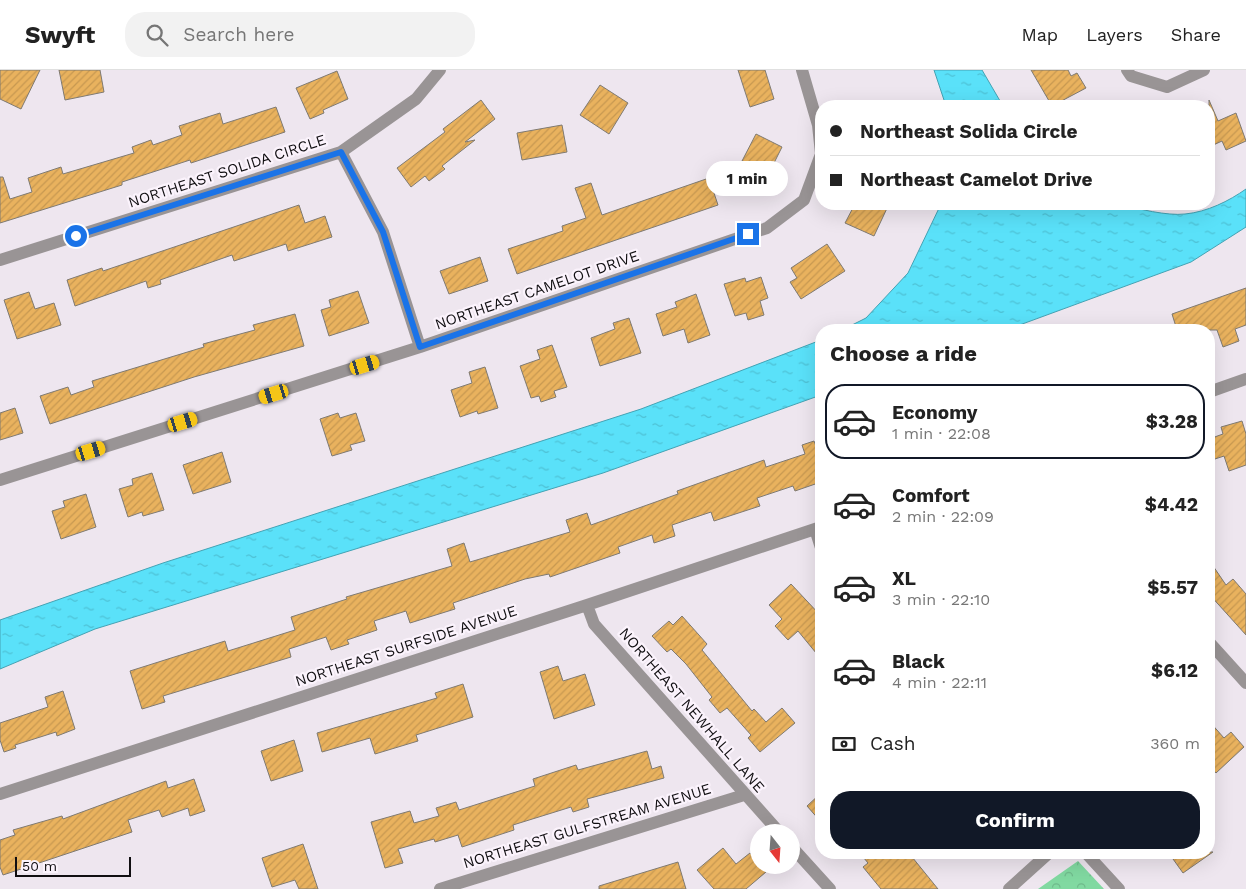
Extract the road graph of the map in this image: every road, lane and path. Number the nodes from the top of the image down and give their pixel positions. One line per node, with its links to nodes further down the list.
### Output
1 (440, 70): 6 (street, NORTHEAST SOLIDA CIRCLE)
2 (802, 70): 5 (street, NORTHEAST CAMELOT DRIVE)
3 (1127, 70): 4 (street)
4 (1204, 70)
5 (815, 115)
6 (341, 152): 8 (street, NORTHEAST SOLIDA CIRCLE); 9 (street)
7 (815, 170): 9 (street, NORTHEAST CAMELOT DRIVE)
8 (0, 260)
9 (420, 347): 12 (street, NORTHEAST CAMELOT DRIVE)
10 (1246, 379): 11 (street)
11 (1215, 390)
12 (0, 480)
13 (815, 529): 14 (street, NORTHEAST SURFSIDE AVENUE)
14 (588, 605): 17 (street, NORTHEAST SURFSIDE AVENUE); 18 (street, NORTHEAST NEWHALL LANE)
15 (1215, 649): 16 (street)
16 (1246, 684)
17 (0, 794)
18 (744, 794): 19 (street, NORTHEAST NEWHALL LANE); 23 (street, NORTHEAST GULFSTREAM AVENUE)
19 (772, 824)
20 (800, 856): 24 (street)
21 (1042, 859): 25 (street)
22 (1091, 859): 26 (street)
23 (440, 889)
24 (830, 889)
25 (1009, 889)
26 (1119, 889)

